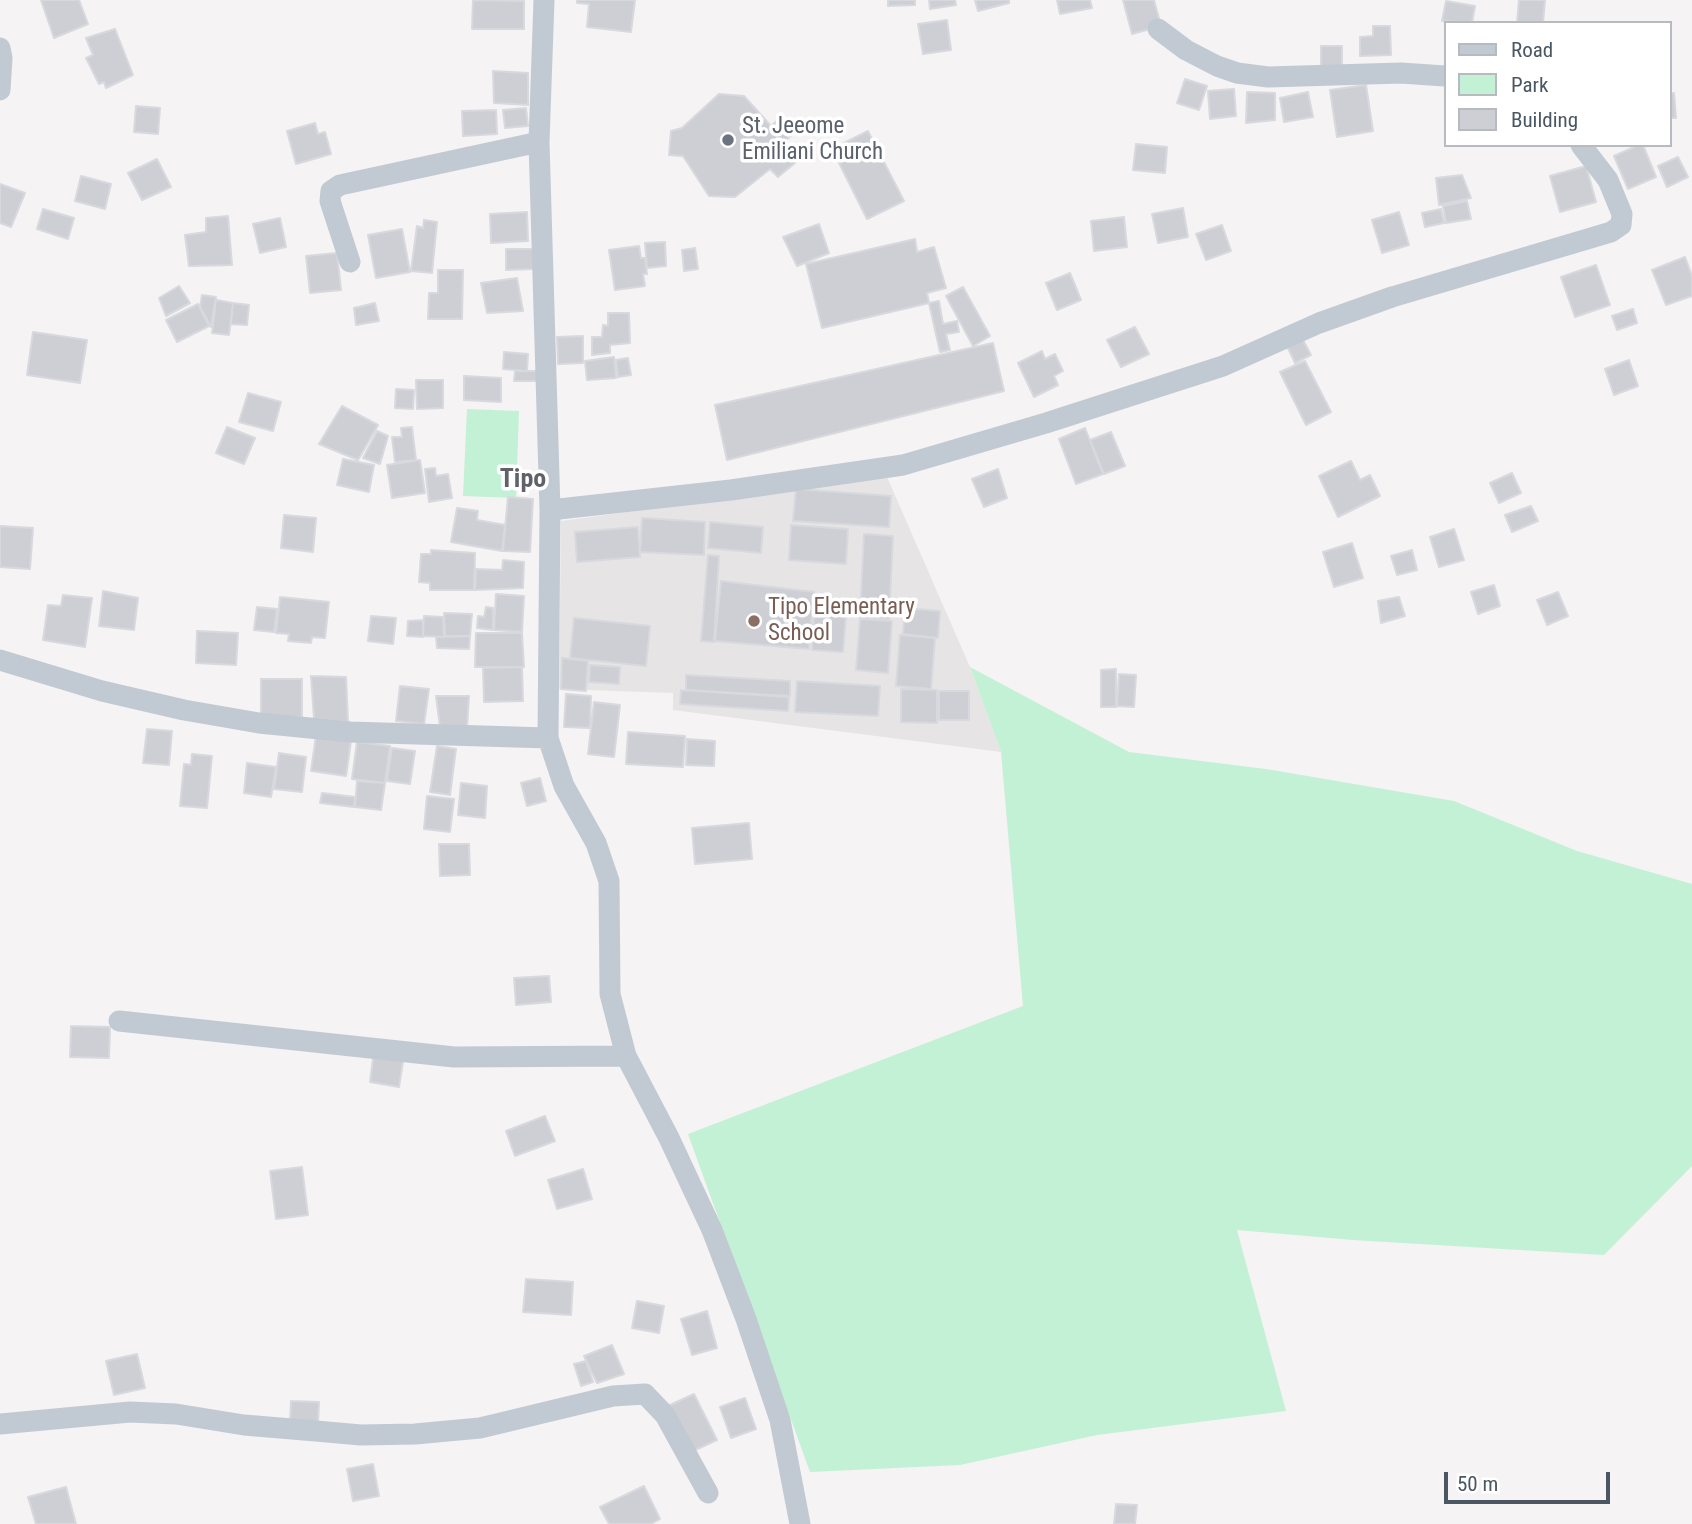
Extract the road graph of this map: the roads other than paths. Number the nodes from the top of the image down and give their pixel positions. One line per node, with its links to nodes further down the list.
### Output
1 (544, 0): 6 (street)
2 (1158, 29): 4 (street)
3 (0, 48): 5 (street)
4 (1444, 76)
5 (0, 90)
6 (539, 142): 8 (street); 9 (street)
7 (1583, 147): 9 (street)
8 (350, 262)
9 (550, 510): 11 (street)
10 (0, 660): 11 (street)
11 (548, 738): 13 (street)
12 (119, 1021): 13 (street)
13 (626, 1056): 16 (street)
14 (0, 1424): 15 (street)
15 (708, 1493)
16 (800, 1524)

